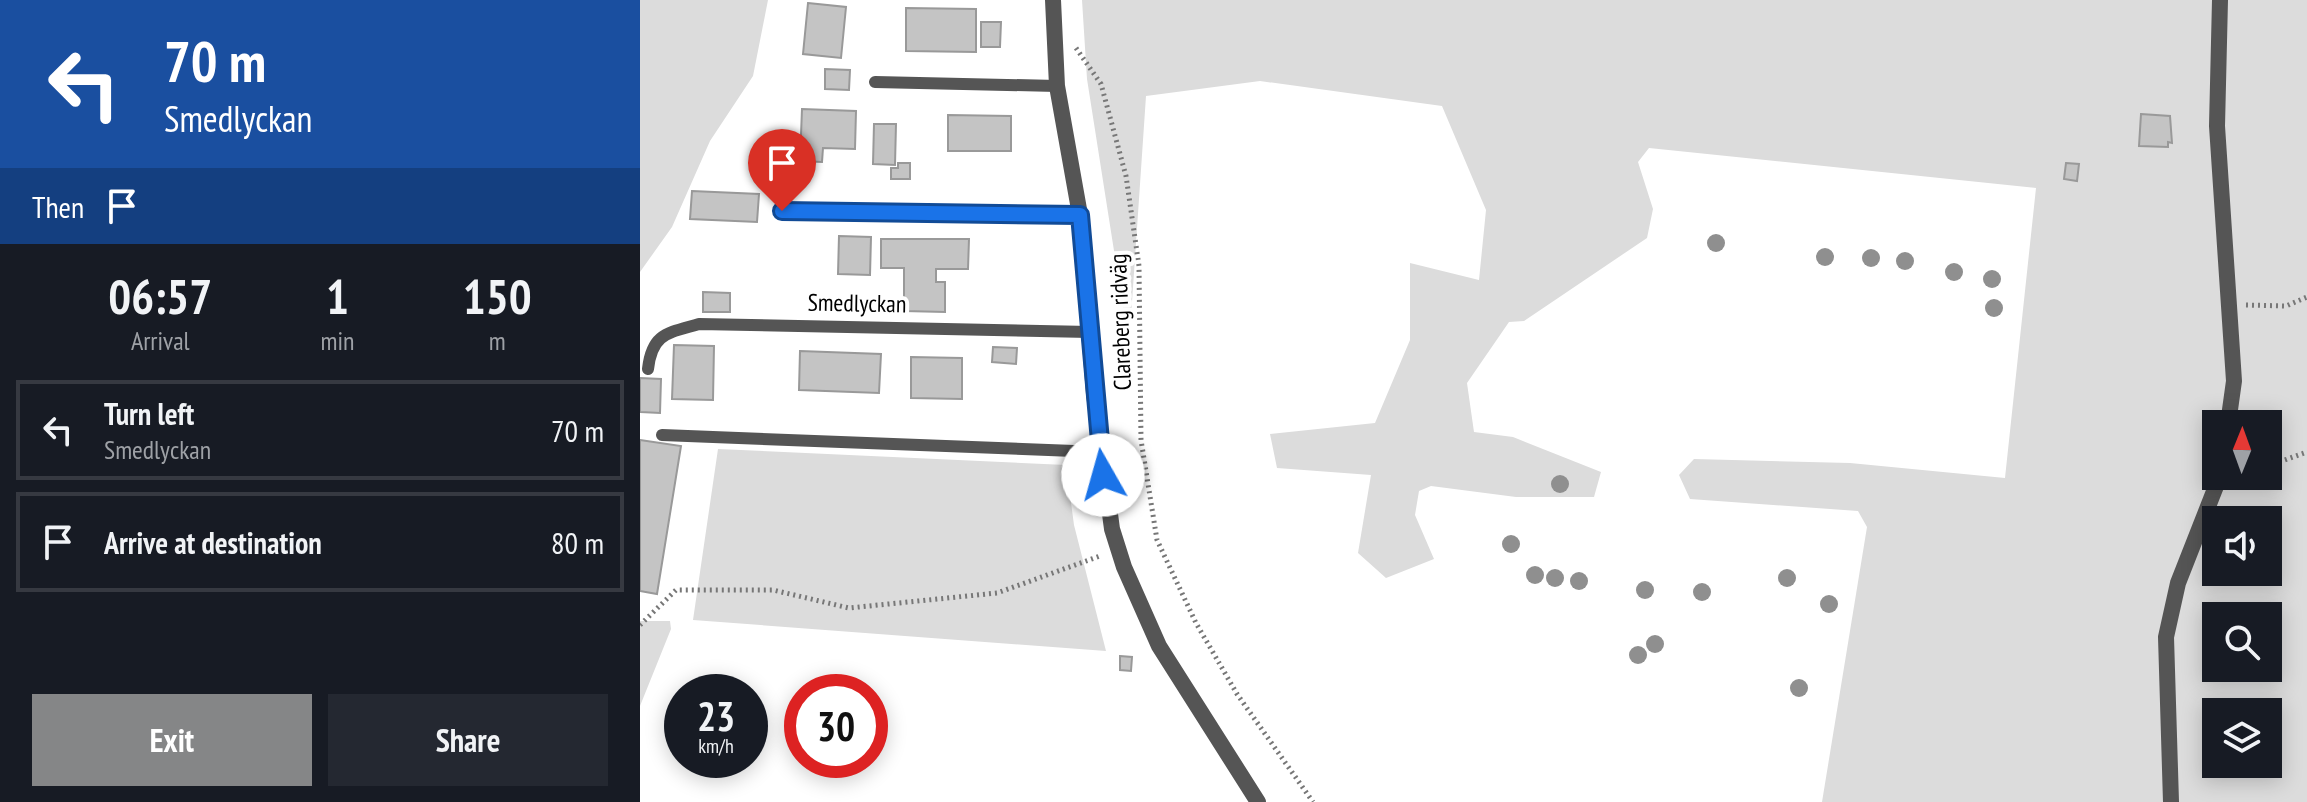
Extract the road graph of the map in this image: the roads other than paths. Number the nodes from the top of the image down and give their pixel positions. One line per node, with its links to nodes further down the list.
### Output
1 (1053, 0): 4 (street)
2 (2220, 0): 9 (street)
3 (875, 82): 4 (lane)
4 (1057, 86): 6 (street)
5 (782, 211): 6 (lane)
6 (1080, 215): 7 (street)
7 (1090, 332): 8 (lane, Smedlyckan); 11 (street)
8 (648, 369)
9 (2230, 410)
10 (662, 435): 11 (lane)
11 (1100, 452): 13 (street)
12 (2215, 490): 14 (street)
13 (1258, 802)
14 (2171, 802)

